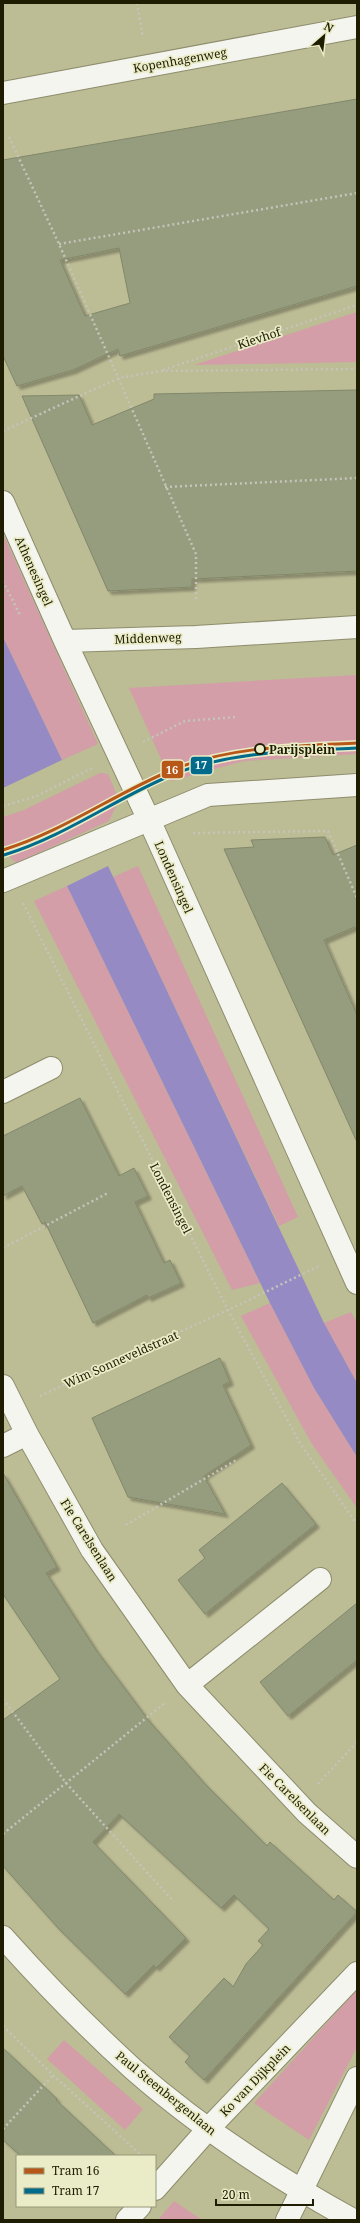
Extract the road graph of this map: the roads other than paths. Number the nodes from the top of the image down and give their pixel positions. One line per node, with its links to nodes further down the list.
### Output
1 (357, 27): 2 (street, Kopenhagenweg)
2 (3, 93)
3 (3, 502): 5 (street, Athenesingel)
4 (357, 627): 5 (street, Middenweg)
5 (65, 641): 7 (street)
6 (357, 785): 7 (street)
7 (152, 827): 8 (street); 11 (street, Londensingel)
8 (7, 880)
9 (51, 1068): 10 (street)
10 (3, 1092)
11 (350, 1251): 12 (street, Londensingel)
12 (357, 1283)
13 (3, 1386): 14 (street, Fie Carelsenlaan)
14 (27, 1434): 15 (street); 17 (street, Fie Carelsenlaan)
15 (3, 1446)
16 (320, 1579): 17 (street)
17 (187, 1685): 18 (street, Fie Carelsenlaan)
18 (357, 1857)
19 (3, 1937): 22 (street, Paul Steenbergenlaan)
20 (357, 1973): 22 (street, Ko van Dijkplein)
21 (357, 2078): 24 (street)
22 (209, 2128): 23 (street, Ko van Dijkplein); 24 (street, Paul Steenbergenlaan)
23 (156, 2188)
24 (301, 2191): 27 (street); 28 (street, Paul Steenbergenlaan)
25 (139, 2207): 26 (street)
26 (127, 2220)
27 (287, 2220)
28 (353, 2220)

